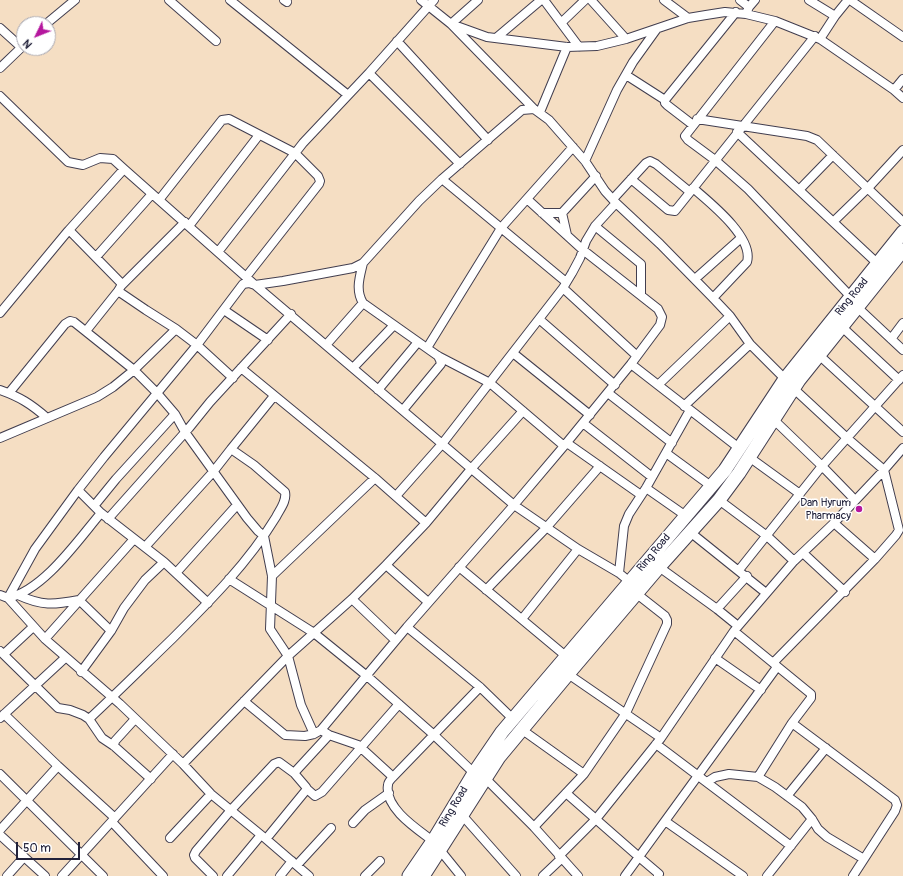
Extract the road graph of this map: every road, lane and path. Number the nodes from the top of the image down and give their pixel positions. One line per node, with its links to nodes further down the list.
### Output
1 (75, 0): 17 (street)
2 (169, 0): 30 (street)
3 (230, 0): 40 (street)
4 (421, 0): 14 (street)
5 (478, 0): 22 (street)
6 (542, 0): 21 (street); 27 (street)
7 (585, 0): 21 (street)
8 (591, 0): 28 (street)
9 (664, 0): 19 (street)
10 (740, 0): 15 (street)
11 (755, 0): 15 (street)
12 (810, 0): 18 (street)
13 (849, 0): 18 (street); 26 (street)
14 (431, 3): 22 (street); 31 (street)
15 (748, 11): 16 (street); 20 (street)
16 (736, 12): 19 (street); 43 (street)
17 (56, 16)
18 (834, 16): 25 (street)
19 (688, 18): 24 (street)
20 (775, 21): 25 (street); 45 (street)
21 (561, 23): 33 (street)
22 (451, 24): 27 (street); 44 (street)
23 (0, 28): 29 (street)
24 (656, 30): 28 (street); 37 (street)
25 (817, 37): 39 (street); 46 (street)
26 (903, 37)
27 (496, 38): 32 (street)
28 (626, 39): 33 (street)
29 (16, 41)
30 (216, 41)
31 (397, 41): 36 (street); 48 (street)
32 (567, 47): 33 (street); 44 (street)
33 (579, 47)
34 (16, 53): 35 (street)
35 (0, 68)
36 (369, 73): 40 (street); 55 (street)
37 (626, 75): 43 (street); 53 (street)
38 (903, 79): 39 (street)
39 (894, 90): 42 (street)
40 (348, 95): 51 (street)
41 (0, 96): 56 (street)
42 (903, 98)
43 (665, 100): 45 (street)
44 (537, 111): 48 (street); 49 (street)
45 (695, 122): 46 (street); 54 (street)
46 (739, 129): 52 (street); 54 (street); 62 (street)
47 (259, 135): 51 (street); 65 (street); 71 (street)
48 (488, 140): 55 (street)
49 (573, 147): 53 (street); 64 (street)
50 (903, 150): 60 (street)
51 (295, 153): 80 (street); 84 (street)
52 (833, 155): 60 (street); 62 (street)
53 (585, 160): 57 (street)
54 (715, 160): 61 (street); 91 (street)
55 (460, 164): 58 (street)
56 (124, 169): 63 (street); 74 (street)
57 (596, 176): 66 (street); 68 (street)
58 (442, 179): 73 (street); 82 (street)
59 (632, 179): 61 (street); 61 (street); 66 (street)
60 (868, 188): 69 (street); 70 (street)
61 (691, 190): 77 (street)
62 (799, 190): 69 (street)
63 (152, 194): 65 (street); 81 (street)
64 (527, 199): 67 (street); 73 (street)
65 (159, 200): 71 (street)
66 (614, 201): 72 (street); 85 (street)
67 (542, 213): 68 (street); 76 (street)
68 (562, 213): 76 (street)
69 (833, 222): 83 (street)
70 (903, 222)
71 (187, 224): 80 (street); 88 (street)
72 (595, 226): 78 (street); 89 (street)
73 (501, 228): 87 (street); 109 (street)
74 (69, 230): 81 (street); 94 (street)
75 (903, 232): 83 (main road, Ring Road)
76 (567, 235): 78 (street)
77 (742, 238): 85 (street); 90 (street)
78 (583, 250): 87 (street); 89 (street)
79 (903, 250): 91 (main road, Ring Road)
80 (218, 252): 84 (street)
81 (96, 256): 88 (street)
82 (362, 263): 86 (street); 92 (street)
83 (878, 264): 91 (main road, Ring Road)
84 (246, 277): 86 (street)
85 (695, 279): 90 (street)
86 (255, 284): 93 (street); 95 (street)
87 (564, 285): 97 (street); 114 (street)
88 (120, 288): 101 (street); 102 (street)
89 (641, 295): 114 (street)
90 (714, 298): 96 (street)
91 (854, 302): 100 (main road, Ring Road); 103 (street); 122 (main road, Ring Road)
92 (363, 303): 99 (street); 108 (street)
93 (224, 310): 104 (street); 107 (street)
94 (0, 313)
95 (291, 314): 104 (street); 108 (street)
96 (730, 316): 106 (street); 124 (street)
97 (539, 319): 111 (street); 123 (street)
98 (903, 323): 103 (street)
99 (394, 324): 105 (street); 117 (street)
100 (842, 327): 112 (main road, Ring Road); 119 (street)
101 (176, 329): 107 (street); 118 (street)
102 (86, 331): 118 (street); 127 (street)
103 (891, 339): 110 (street)
104 (268, 340): 116 (street)
105 (418, 342): 109 (street); 126 (street)
106 (750, 344): 122 (street); 132 (street)
107 (197, 345): 120 (street); 128 (street)
108 (326, 345): 117 (street)
109 (427, 348): 113 (street)
110 (903, 350)
111 (513, 353): 121 (street); 136 (street)
112 (818, 355): 122 (main road, Ring Road); 131 (street)
113 (438, 356): 121 (street); 133 (street)
114 (637, 356): 115 (street)
115 (631, 364): 123 (street); 124 (street)
116 (241, 368): 120 (street); 130 (street)
117 (353, 368): 126 (street)
118 (134, 370): 128 (street); 137 (street)
119 (901, 377): 131 (street)
120 (233, 378): 140 (street)
121 (490, 383): 134 (street); 145 (street)
122 (789, 384): 138 (main road, Ring Road); 143 (street); 149 (main road, Ring Road)
123 (615, 385): 129 (street)
124 (658, 385): 132 (street)
125 (0, 390): 127 (street)
126 (378, 390): 133 (street)
127 (9, 393): 137 (street)
128 (157, 393): 135 (street); 160 (street)
129 (608, 393): 136 (street); 144 (street)
130 (274, 396): 148 (street); 157 (street)
131 (875, 406): 141 (street); 143 (street)
132 (687, 408): 144 (street); 149 (street)
133 (403, 410): 145 (street)
134 (524, 411): 146 (street); 153 (street)
135 (174, 414): 140 (street); 168 (street)
136 (590, 415): 139 (street)
137 (47, 418): 142 (street)
138 (773, 420): 149 (main road, Ring Road); 152 (street)
139 (583, 424): 146 (street); 156 (street)
140 (185, 432): 155 (street); 171 (street)
141 (903, 432)
142 (0, 438)
143 (846, 438): 152 (street); 154 (street)
144 (672, 443): 150 (street)
145 (442, 444): 153 (street); 163 (street)
146 (566, 444): 151 (street); 167 (street)
147 (903, 448): 154 (street)
148 (231, 449): 155 (street); 176 (street)
149 (744, 452): 158 (main road, Ring Road); 161 (street); 164 (main road, Ring Road)
150 (666, 453): 156 (street); 158 (street)
151 (600, 466): 162 (street); 174 (street)
152 (822, 466): 161 (street); 165 (street)
153 (472, 469): 167 (street); 172 (street)
154 (884, 470): 165 (street); 182 (street)
155 (213, 472): 166 (street); 179 (street)
156 (652, 477): 159 (street)
157 (375, 478): 163 (street); 191 (street)
158 (711, 486): 170 (main road, Ring Road)
159 (646, 488): 162 (street); 170 (street)
160 (78, 490): 168 (street); 200 (street)
161 (800, 494): 177 (street)
162 (641, 495): 190 (street)
163 (396, 496): 172 (street)
164 (719, 500): 175 (main road, Ring Road); 177 (street)
165 (855, 500): 173 (street)
166 (237, 504): 176 (street); 189 (street)
167 (514, 505): 174 (street); 186 (street)
168 (94, 506): 169 (street)
169 (101, 513): 171 (street); 199 (street)
170 (686, 516): 194 (main road, Ring Road)
171 (108, 519): 178 (street)
172 (426, 523): 185 (street)
173 (834, 523): 181 (street); 182 (street)
174 (546, 528): 180 (street); 195 (street)
175 (690, 532): 187 (main road, Ring Road); 188 (street)
176 (264, 536): 191 (street); 193 (street)
177 (767, 536): 183 (street); 188 (street)
178 (134, 539): 179 (street); 202 (street)
179 (145, 547): 184 (street)
180 (578, 550): 190 (street); 207 (street)
181 (803, 553): 183 (street); 196 (street)
182 (875, 559): 196 (street)
183 (794, 561): 197 (street)
184 (164, 562): 189 (street); 211 (street)
185 (386, 565): 201 (street); 203 (street)
186 (459, 567): 195 (street); 203 (street)
187 (659, 567): 198 (main road, Ring Road); 206 (street)
188 (739, 570): 192 (street)
189 (176, 573): 204 (street)
190 (619, 573): 194 (street)
191 (272, 576): 205 (street)
192 (747, 576): 197 (street); 206 (street)
193 (229, 579): 204 (street); 205 (street)
194 (630, 582): 217 (main road, Ring Road)
195 (486, 590): 207 (street)
196 (845, 592): 220 (street)
197 (766, 593): 210 (street)
198 (637, 594): 222 (main road, Ring Road); 230 (street)
199 (18, 595): 200 (street); 202 (street)
200 (4, 596): 208 (street)
201 (352, 599): 212 (street); 214 (street)
202 (79, 600): 211 (street); 213 (street)
203 (428, 602): 209 (street)
204 (208, 603): 227 (street)
205 (270, 606): 212 (street); 216 (street)
206 (716, 609): 210 (street)
207 (522, 619): 217 (street)
208 (33, 627): 213 (street); 215 (street)
209 (407, 627): 214 (street); 225 (street)
210 (736, 628): 219 (street); 220 (street)
211 (111, 631): 221 (street)
212 (314, 632): 216 (street); 223 (street)
213 (45, 639): 218 (street)
214 (395, 640): 223 (street)
215 (2, 653): 224 (street)
216 (288, 656): 228 (street); 236 (street)
217 (567, 657): 235 (main road, Ring Road)
218 (65, 658): 221 (street); 224 (street)
219 (715, 658): 226 (street); 239 (street)
220 (775, 665): 226 (street); 234 (street)
221 (81, 672): 227 (street)
222 (568, 674): 230 (street); 235 (main road, Ring Road)
223 (367, 676): 229 (street); 236 (street)
224 (35, 686): 231 (street); 232 (street)
225 (480, 687): 235 (street); 238 (street)
226 (761, 690): 250 (street)
227 (112, 698): 232 (street); 233 (street)
228 (244, 701): 236 (street); 244 (street)
229 (399, 704): 238 (street); 241 (street)
230 (626, 713): 239 (street); 248 (street)
231 (2, 716): 245 (street)
232 (88, 719): 240 (street)
233 (135, 719): 240 (street); 243 (street)
234 (792, 723): 242 (street); 252 (street)
235 (517, 724): 248 (street); 249 (main road, Ring Road)
236 (318, 732): 237 (street)
237 (329, 735): 241 (street); 246 (street)
238 (434, 735): 249 (street); 251 (street)
239 (658, 741): 250 (street); 263 (street)
240 (114, 746): 253 (street)
241 (361, 747): 251 (street); 255 (street)
242 (826, 748): 259 (street); 280 (street)
243 (173, 754): 244 (street); 253 (street)
244 (183, 764): 258 (street)
245 (58, 766): 260 (street); 265 (street)
246 (294, 773): 255 (street); 261 (street)
247 (0, 774): 260 (street)
248 (584, 774): 257 (street)
249 (480, 776): 262 (main road, Ring Road); 268 (street); 274 (main road, Ring Road)
250 (699, 776): 254 (street); 266 (street)
251 (393, 777): 256 (street)
252 (758, 777): 254 (street); 259 (street)
253 (151, 779): 265 (street)
254 (707, 782): 275 (street)
255 (307, 789): 272 (street)
256 (389, 793): 267 (street); 274 (street)
257 (566, 793): 263 (street); 268 (street)
258 (211, 794): 261 (street); 273 (street)
259 (787, 796): 264 (street)
260 (27, 801): 270 (street); 276 (street)
261 (231, 810): 272 (street); 288 (street)
262 (462, 815): 274 (main road, Ring Road); 296 (street)
263 (596, 819): 278 (street); 279 (street)
264 (812, 819): 275 (street); 280 (street)
265 (114, 820): 276 (street); 287 (street)
266 (665, 821): 279 (street); 301 (street)
267 (353, 823)
268 (534, 827): 278 (street)
269 (330, 828): 282 (street)
270 (0, 830)
271 (0, 835): 277 (street)
272 (264, 837): 282 (street); 289 (street)
273 (170, 838)
274 (436, 846): 293 (main road, Ring Road); 294 (main road, Ring Road); 295 (street)
275 (791, 846): 302 (street)
276 (82, 855): 285 (street); 286 (street)
277 (24, 857): 283 (street); 284 (street)
278 (561, 857): 297 (street); 298 (street)
279 (639, 857): 299 (street); 300 (street)
280 (864, 859): 303 (street)
281 (380, 861): 292 (street)
282 (295, 863): 290 (street); 291 (street)
283 (7, 876)
284 (45, 876)
285 (62, 876)
286 (103, 876)
287 (162, 876)
288 (213, 876)
289 (227, 876)
290 (280, 876)
291 (309, 876)
292 (365, 876)
293 (409, 876)
294 (423, 876)
295 (461, 876)
296 (516, 876)
297 (543, 876)
298 (578, 876)
299 (625, 876)
300 (658, 876)
301 (743, 876)
302 (767, 876)
303 (853, 876)

